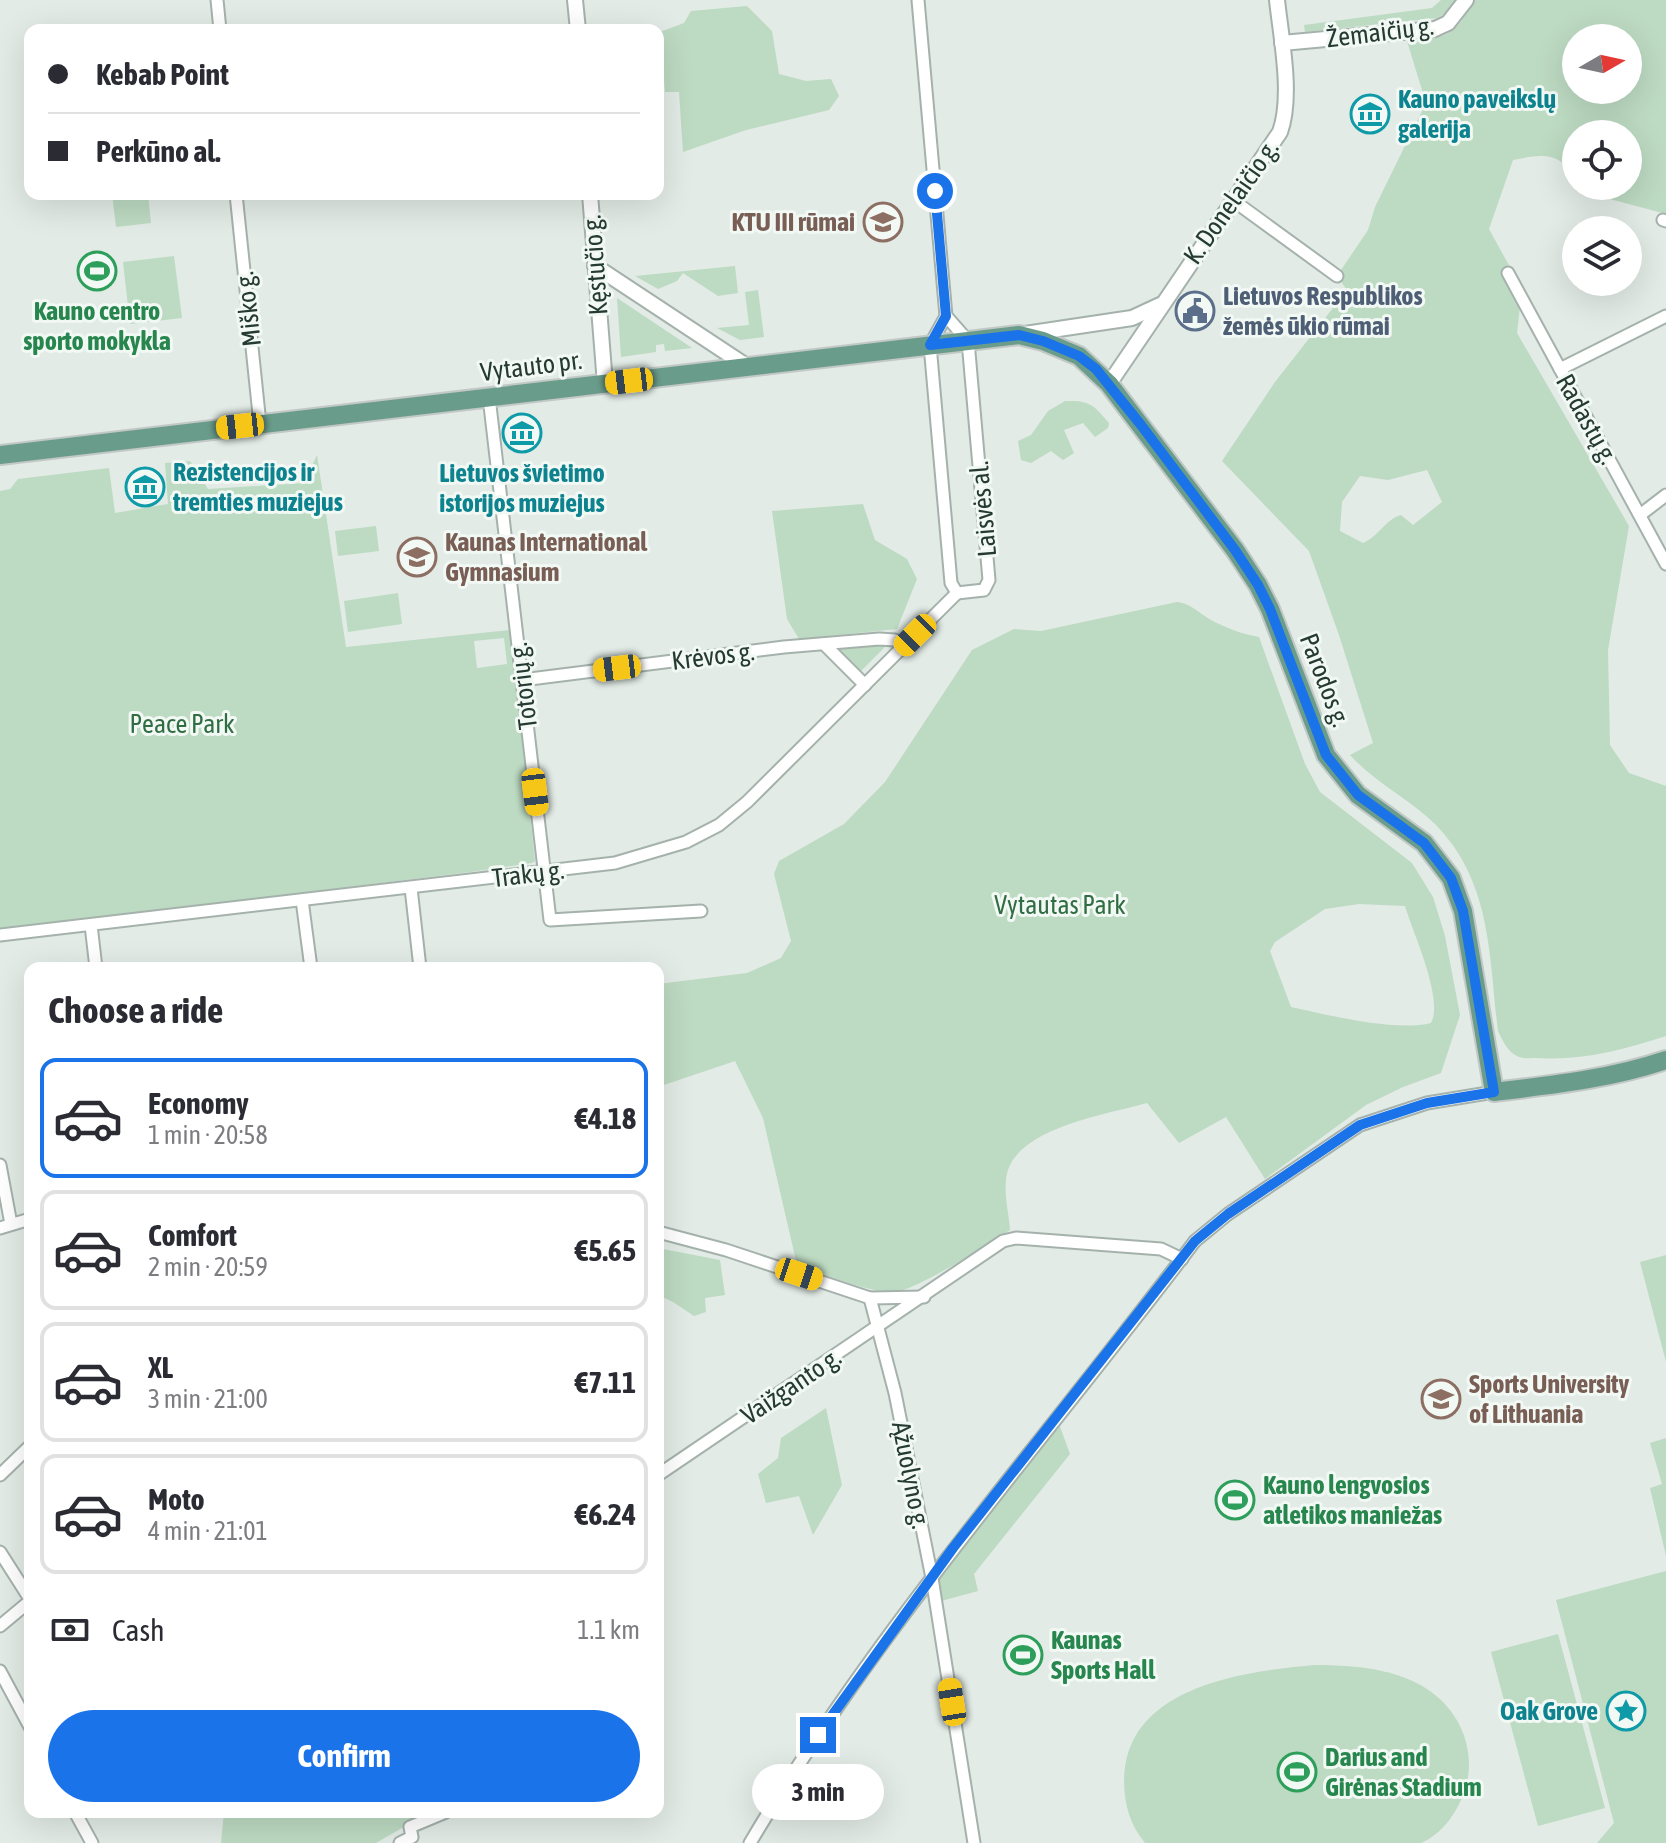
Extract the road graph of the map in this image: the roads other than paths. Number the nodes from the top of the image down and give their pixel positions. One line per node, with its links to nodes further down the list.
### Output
1 (217, 0): 6 (street)
2 (575, 0): 7 (street)
3 (918, 0): 16 (street)
4 (1277, 0): 8 (street, K. Donelaičio g.)
5 (1466, 0): 8 (street, Žemaičių g.)
6 (219, 24)
7 (577, 24)
8 (1282, 43): 11 (street, K. Donelaičio g.)
9 (237, 200): 26 (street, Miško g.)
10 (590, 200): 12 (street, Kęstučio g.)
11 (1234, 201): 14 (street); 15 (street, K. Donelaičio g.)
12 (595, 266): 21 (street); 23 (street, Kęstučio g.)
13 (1508, 273): 22 (street, Radastų g.)
14 (1337, 276)
15 (1160, 305): 18 (street, Vytauto pr.); 24 (street, K. Donelaičio g.)
16 (946, 316): 19 (street); 20 (street)
17 (1666, 316): 22 (street)
18 (1019, 335): 19 (main road, Vytauto pr.); 24 (main road, Parodos g.)
19 (968, 341): 20 (main road, Vytauto pr.); 31 (street, Laisvės al.)
20 (930, 345): 21 (main road, Vytauto pr.); 31 (street, Laisvės al.)
21 (748, 367): 23 (main road, Vytauto pr.)
22 (1560, 369): 29 (street, Radastų g.)
23 (605, 384): 25 (main road, Vytauto pr.)
24 (1109, 384): 46 (main road, Parodos g.)
25 (489, 397): 26 (main road, Vytauto pr.); 34 (street, Totorių g.)
26 (260, 424): 27 (main road, Vytauto pr.)
27 (0, 455)
28 (1666, 495): 29 (street)
29 (1640, 515): 30 (street, Radastų g.)
30 (1666, 564)
31 (957, 593): 33 (street, Trakų g.)
32 (824, 644): 33 (street, Krėvos g.); 34 (street, Krėvos g.); 35 (street)
33 (902, 648): 35 (street, Trakų g.)
34 (522, 680): 36 (street, Totorių g.)
35 (865, 685): 36 (street, Trakų g.)
36 (544, 873): 37 (street, Trakų g.); 39 (street, Totorių g.)
37 (411, 888): 38 (street, Trakų g.); 44 (street)
38 (302, 900): 40 (street, Trakų g.); 43 (street)
39 (701, 911)
40 (91, 925): 41 (street, Trakų g.); 42 (street)
41 (0, 935)
42 (95, 962)
43 (310, 962)
44 (419, 962)
45 (1666, 1060): 46 (main road)
46 (1494, 1092): 50 (street)
47 (0, 1165): 48 (street)
48 (5, 1226)
49 (664, 1234): 52 (street)
50 (1182, 1259): 51 (street, Vaižganto g.); 58 (street)
51 (924, 1297): 52 (street); 53 (street, Vaižganto g.)
52 (870, 1298): 53 (street, Ąžuolyno g.)
53 (877, 1328): 55 (street, Vaižganto g.); 58 (street, Ąžuolyno g.)
54 (24, 1452): 56 (street)
55 (664, 1471)
56 (0, 1475)
57 (0, 1552): 59 (street)
58 (932, 1578): 68 (street); 69 (street, Ąžuolyno g.)
59 (24, 1590)
60 (24, 1605): 61 (street)
61 (0, 1626)
62 (0, 1671): 63 (street)
63 (24, 1716)
64 (78, 1818): 66 (street)
65 (432, 1818): 67 (street)
66 (92, 1843)
67 (400, 1843)
68 (750, 1843)
69 (974, 1843)

